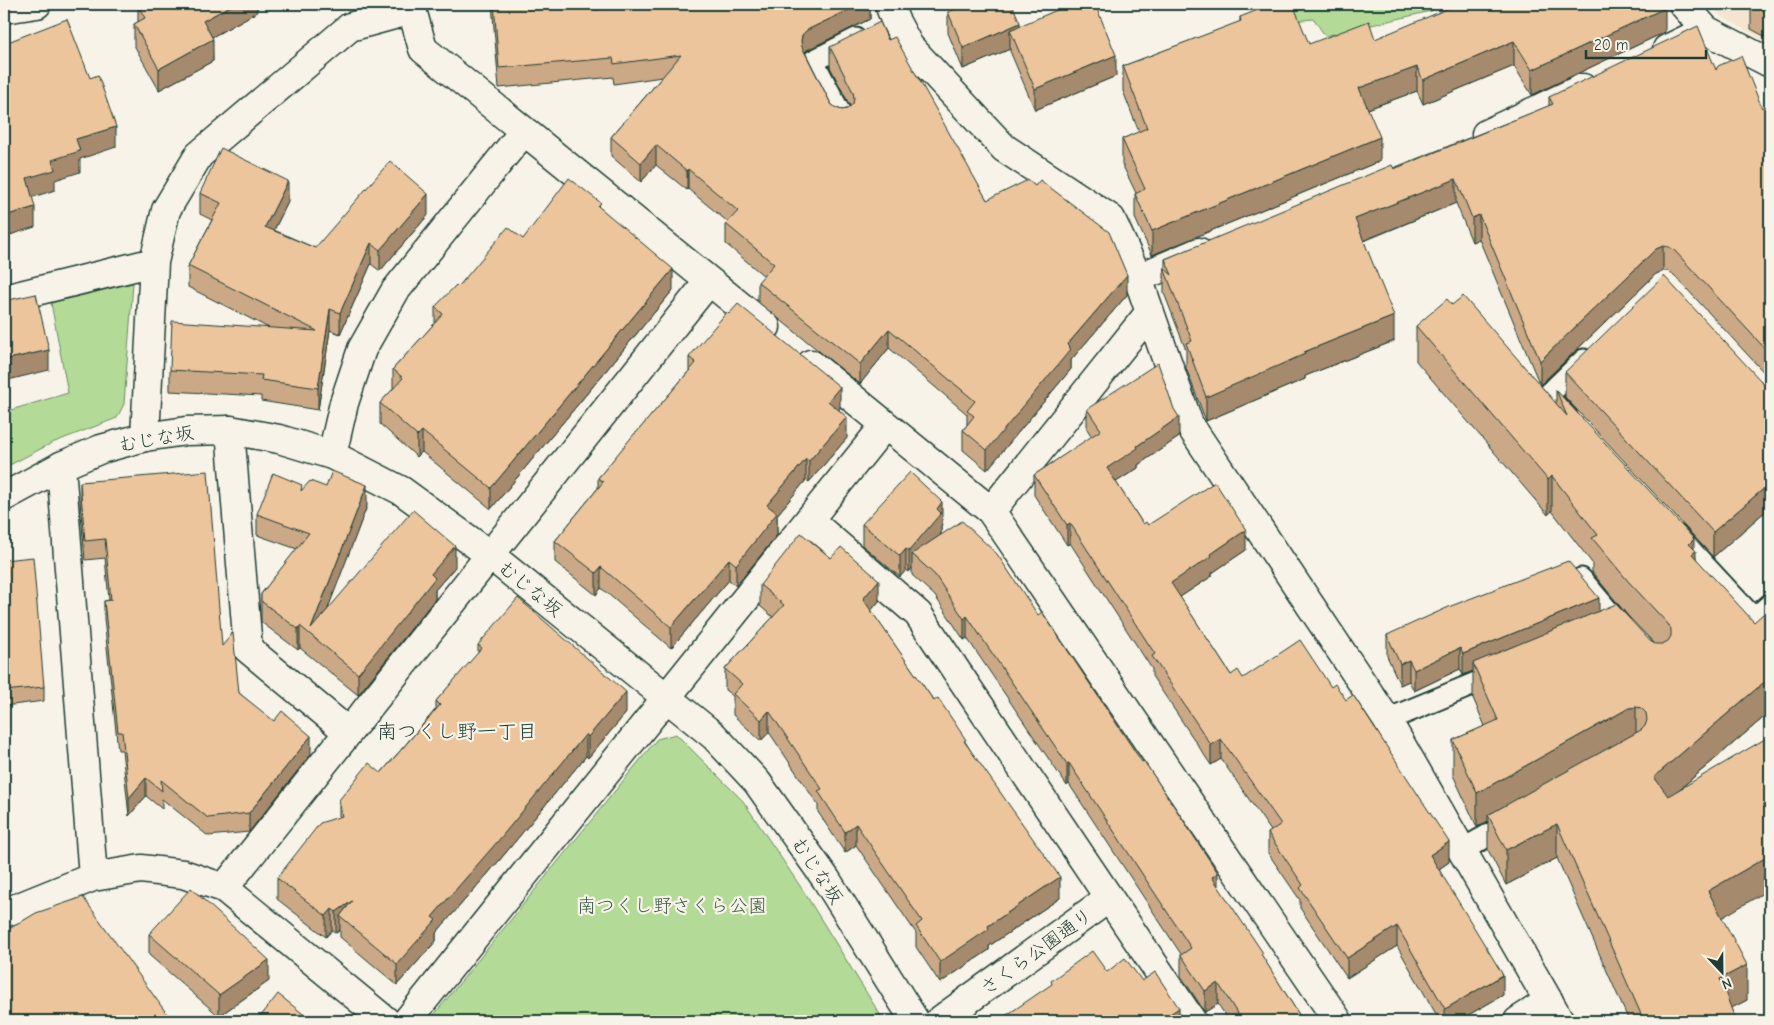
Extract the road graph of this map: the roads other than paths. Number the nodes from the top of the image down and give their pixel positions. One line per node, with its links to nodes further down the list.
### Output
1 (37, 4): 4 (street)
2 (1683, 4): 6 (street)
3 (413, 7): 11 (street); 14 (street)
4 (4, 9)
5 (883, 21): 10 (lane); 15 (street)
6 (1706, 30): 7 (street); 8 (street)
7 (1644, 59)
8 (1770, 63)
9 (1609, 76): 12 (street)
10 (842, 117)
11 (524, 131): 16 (street); 24 (street)
12 (1467, 142)
13 (1220, 244): 15 (street)
14 (154, 262): 17 (street); 23 (street)
15 (1138, 278): 18 (street)
16 (709, 281): 20 (street); 30 (street)
17 (4, 299)
18 (1150, 312): 27 (street); 36 (street)
19 (1596, 349): 22 (lane)
20 (885, 424): 27 (street); 28 (street)
21 (230, 430): 23 (street, むじな坂); 24 (street, むじな坂); 37 (street)
22 (1580, 432)
23 (145, 437): 25 (street, むじな坂)
24 (332, 455): 30 (street, むじな坂)
25 (61, 466): 26 (street, むじな坂); 40 (street)
26 (4, 497)
27 (991, 511): 50 (street)
28 (809, 520): 35 (street); 42 (street)
29 (1667, 525): 32 (lane)
30 (490, 555): 35 (street, むじな坂); 37 (street)
31 (1579, 576): 33 (lane)
32 (1770, 605)
33 (1592, 635)
34 (1512, 668): 36 (lane)
35 (666, 697): 46 (street); 47 (street, むじな坂)
36 (1387, 720): 39 (street)
37 (348, 732): 41 (street)
38 (1531, 812): 39 (lane)
39 (1462, 850): 44 (street)
40 (93, 877): 41 (street); 43 (street)
41 (224, 888): 45 (street)
42 (1109, 898): 48 (street, さくら公園通り); 49 (street)
43 (4, 913)
44 (1555, 1011): 51 (street)
45 (386, 1021)
46 (407, 1021)
47 (915, 1021)
48 (939, 1021)
49 (1192, 1021)
50 (1338, 1021)
51 (1518, 1021)

